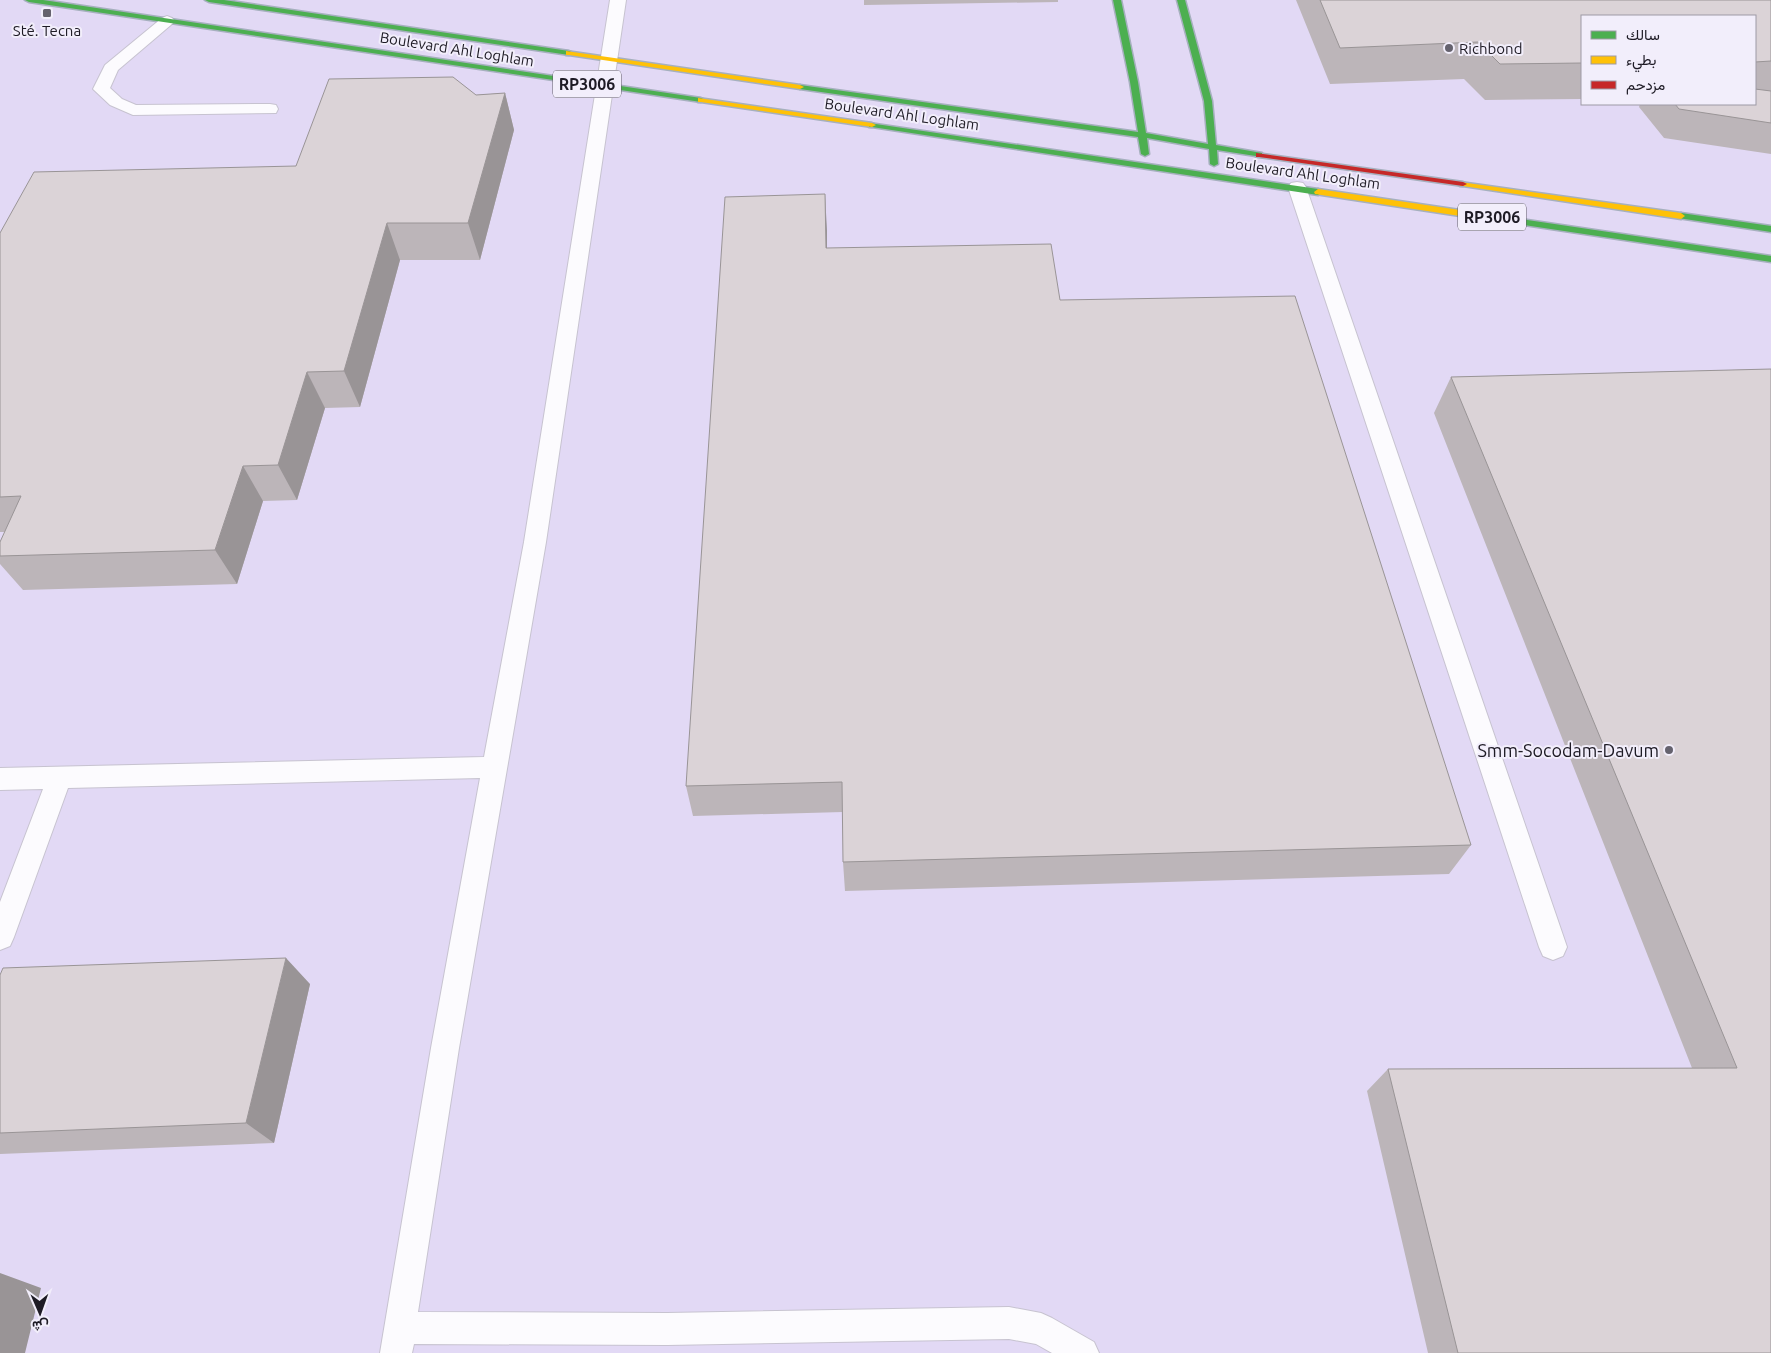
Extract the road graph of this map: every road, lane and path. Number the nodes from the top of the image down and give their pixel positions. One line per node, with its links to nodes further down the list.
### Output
1 (29, 0): 7 (main road, Boulevard Ahl Loghlam / RP3006)
2 (209, 0): 8 (main road, Boulevard Ahl Loghlam / RP3006)
3 (618, 0): 8 (lane)
4 (1117, 0): 12 (main road)
5 (1181, 0): 13 (main road)
6 (155, 7): 7 (main road)
7 (167, 21): 9 (main road, Boulevard Ahl Loghlam / RP3006); 11 (lane)
8 (608, 60): 9 (lane); 10 (main road, Boulevard Ahl Loghlam / RP3006)
9 (604, 87): 10 (main road, Boulevard Ahl Loghlam / RP3006); 19 (lane)
10 (782, 99): 12 (main road, Boulevard Ahl Loghlam / RP3006); 14 (main road, Boulevard Ahl Loghlam / RP3006)
11 (270, 109)
12 (1143, 136): 13 (main road, Boulevard Ahl Loghlam / RP3006); 14 (main road)
13 (1214, 147): 15 (main road); 17 (main road, Boulevard Ahl Loghlam / RP3006)
14 (1146, 165): 15 (main road, Boulevard Ahl Loghlam / RP3006)
15 (1214, 175): 16 (main road, Boulevard Ahl Loghlam / RP3006)
16 (1297, 188): 18 (main road, Boulevard Ahl Loghlam / RP3006); 23 (lane)
17 (1771, 229)
18 (1771, 260)
19 (496, 767): 20 (lane); 24 (lane)
20 (60, 777): 21 (lane); 22 (lane)
21 (0, 779)
22 (0, 937)
23 (1553, 947)
24 (398, 1340): 25 (lane)
25 (1084, 1353)

